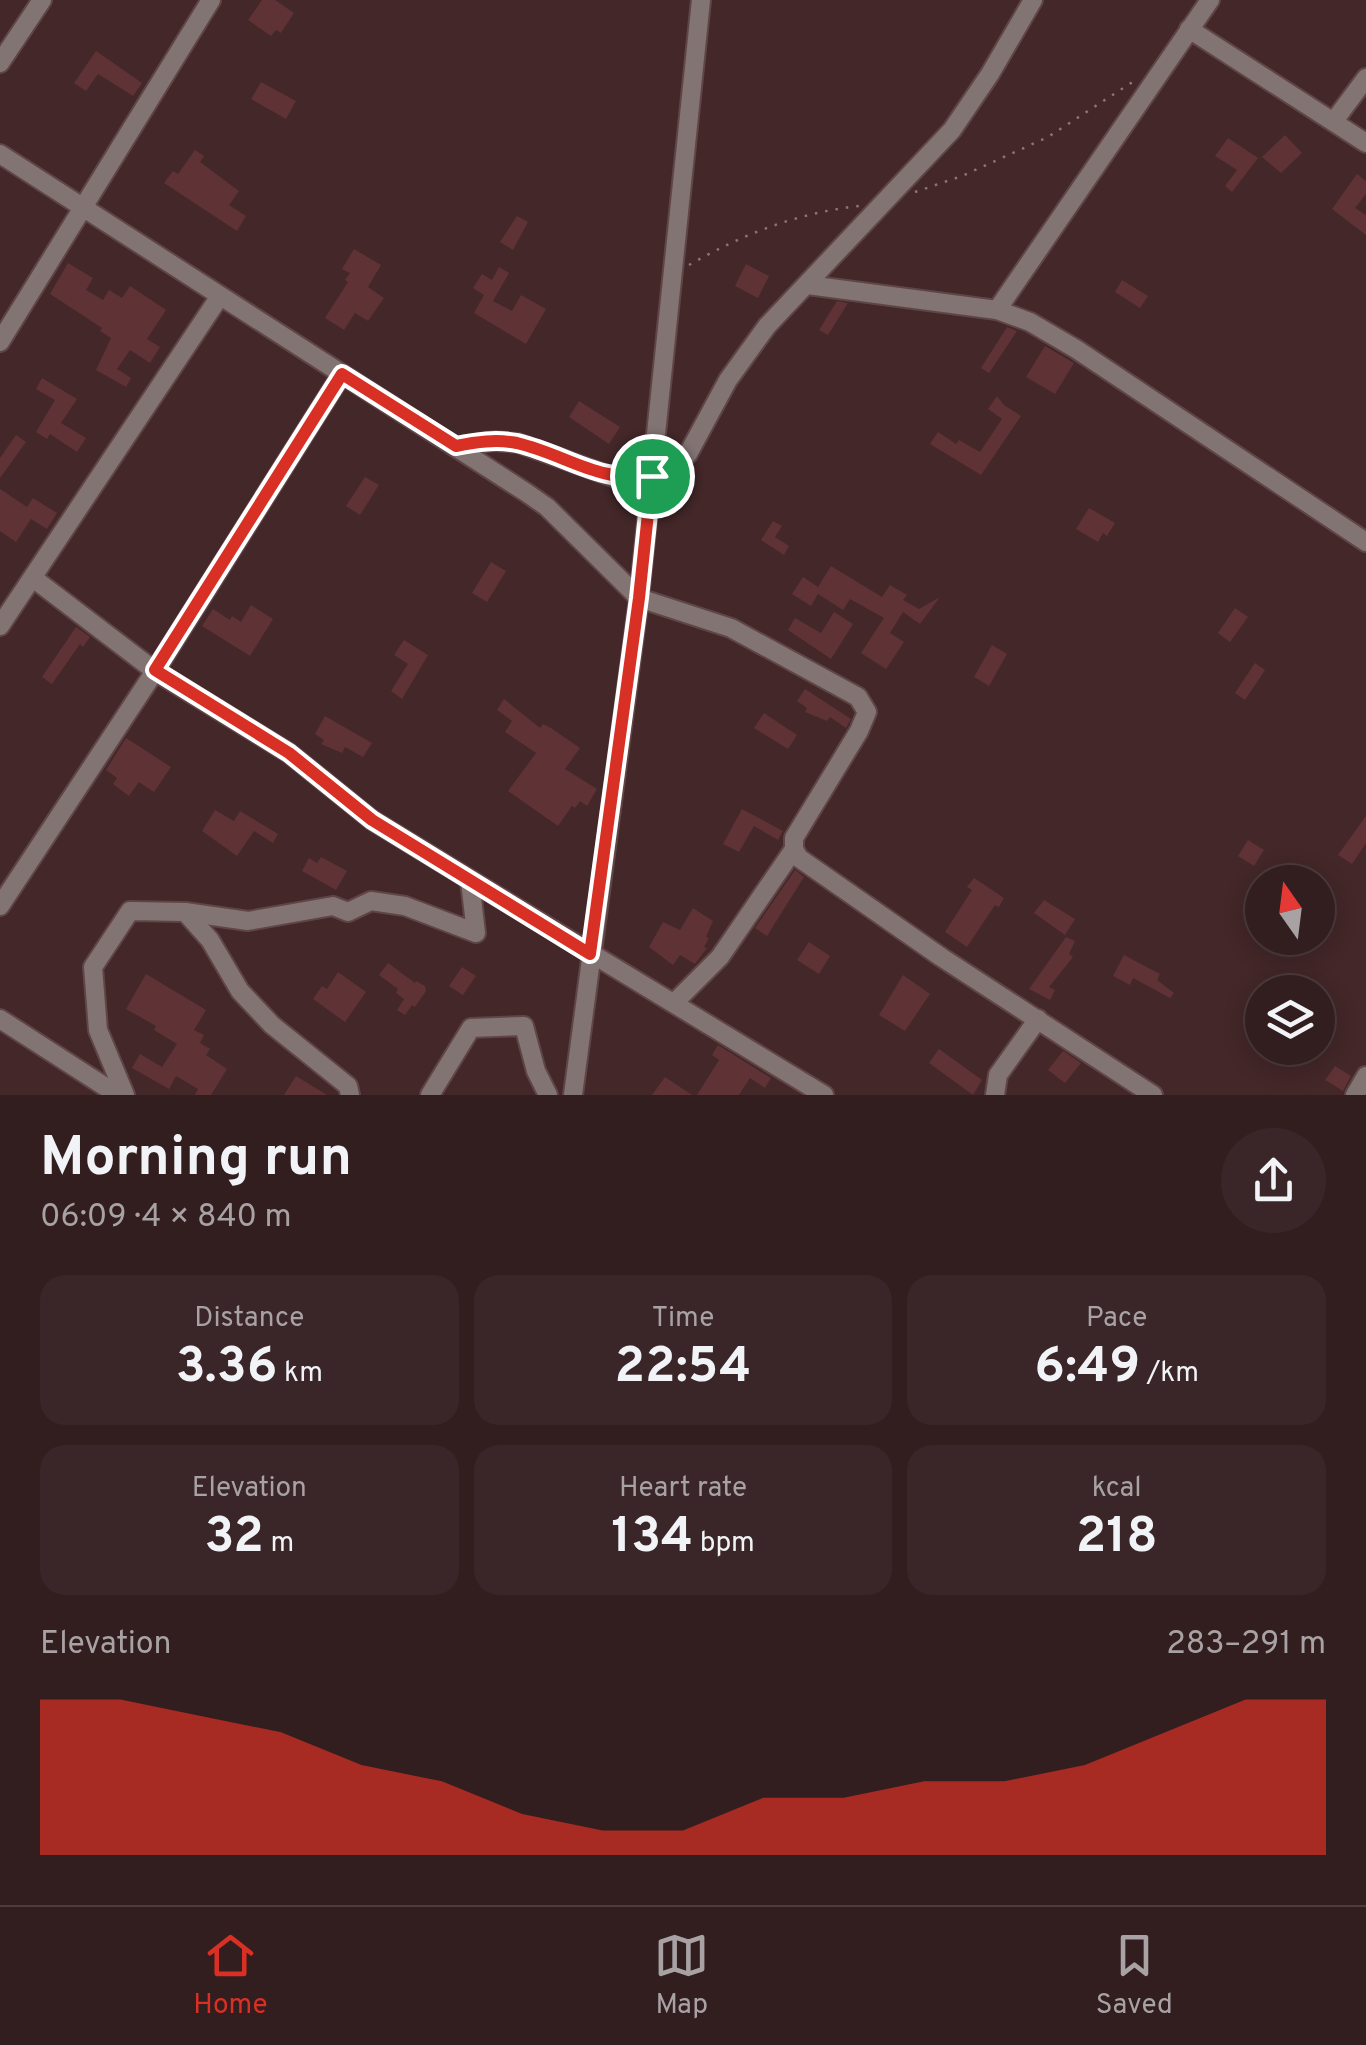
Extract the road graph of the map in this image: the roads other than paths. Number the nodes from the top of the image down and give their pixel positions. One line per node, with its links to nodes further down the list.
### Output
1 (42, 0): 7 (street)
2 (211, 0): 12 (street)
3 (701, 0): 19 (street)
4 (1033, 0): 13 (street)
5 (1210, 0): 6 (street)
6 (1189, 29): 9 (street); 15 (street)
7 (0, 63)
8 (1366, 78): 9 (street)
9 (1334, 121): 10 (street)
10 (1366, 142)
11 (0, 154): 12 (street)
12 (84, 209): 14 (street); 16 (street)
13 (808, 285): 15 (street); 19 (street)
14 (220, 296): 17 (street); 21 (street)
15 (997, 310): 20 (street)
16 (0, 342)
17 (342, 374): 18 (street); 24 (street)
18 (456, 446): 19 (street); 22 (street)
19 (652, 476): 22 (street)
20 (1366, 542)
21 (33, 578): 23 (street); 24 (street)
22 (639, 598): 25 (street); 29 (street)
23 (0, 626)
24 (155, 670): 26 (street); 27 (street)
25 (794, 849): 30 (street); 32 (street)
26 (470, 881): 28 (street); 29 (street)
27 (0, 906)
28 (185, 912): 34 (street); 35 (street)
29 (590, 954): 30 (street); 38 (street)
30 (674, 1003): 39 (street)
31 (0, 1019): 34 (street)
32 (1038, 1019): 40 (street); 41 (street)
33 (1366, 1076): 42 (street)
34 (121, 1095)
35 (350, 1095)
36 (430, 1095): 37 (street)
37 (548, 1095)
38 (574, 1095)
39 (824, 1095)
40 (994, 1095)
41 (1153, 1095)
42 (1354, 1095)

